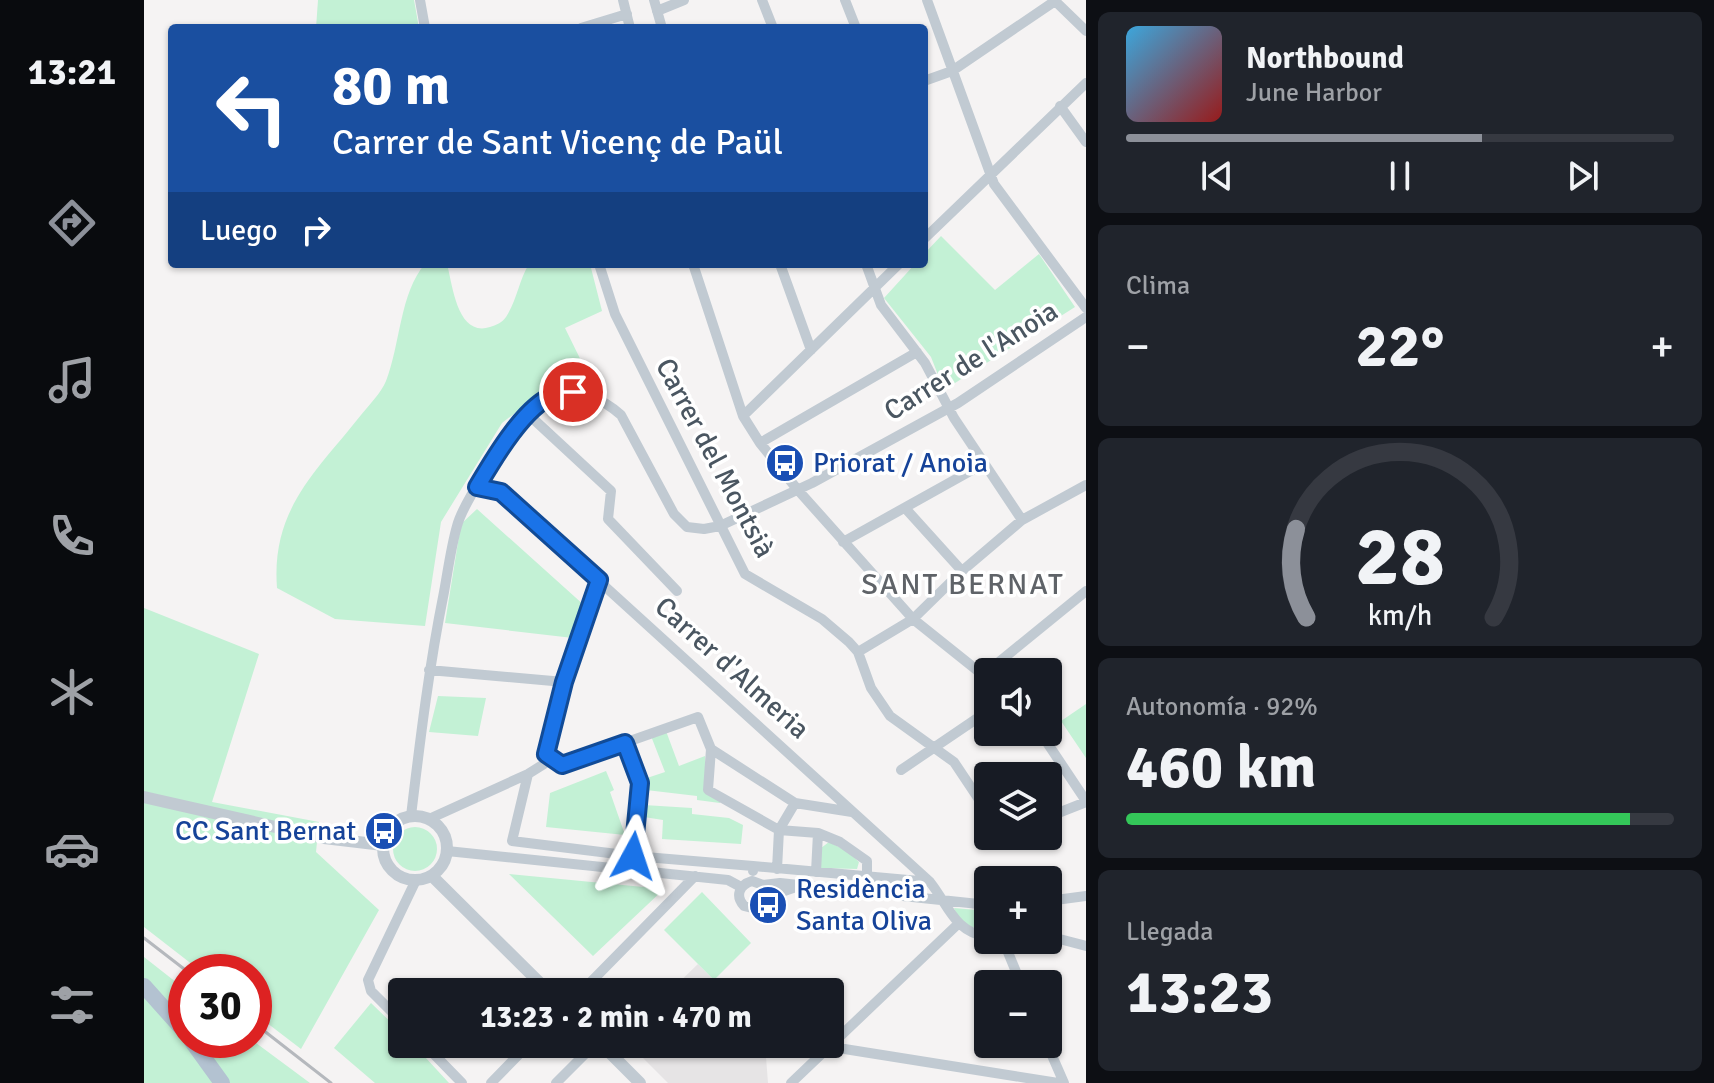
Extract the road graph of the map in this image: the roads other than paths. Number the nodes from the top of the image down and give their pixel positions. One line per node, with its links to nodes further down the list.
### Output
1 (420, 0): 10 (street)
2 (623, 0): 9 (street)
3 (684, 0): 8 (street)
4 (762, 0): 13 (street)
5 (845, 0): 14 (street)
6 (927, 0): 16 (street)
7 (1055, 1): 15 (street); 16 (street)
8 (656, 6)
9 (627, 14): 11 (street); 12 (street)
10 (424, 24)
11 (594, 24)
12 (629, 24)
13 (771, 24)
14 (854, 24)
15 (1086, 31)
16 (952, 71): 17 (street); 21 (street)
17 (928, 80)
18 (1086, 83): 19 (street)
19 (1060, 106): 20 (street); 21 (street)
20 (1086, 142)
21 (989, 174): 22 (street); 29 (street)
22 (928, 235)
23 (600, 268): 43 (street, Carrer del Montsià)
24 (694, 268): 35 (street)
25 (781, 268): 31 (street)
26 (867, 268): 28 (street)
27 (895, 268): 28 (street)
28 (874, 288): 31 (street); 32 (street)
29 (1086, 308)
30 (1086, 317): 33 (street, Carrer de l'Anoia)
31 (811, 350): 35 (street)
32 (917, 352): 33 (street); 36 (street)
33 (948, 408): 37 (street); 40 (street, Carrer de l'Anoia)
34 (529, 415): 39 (street); 43 (street); 47 (street)
35 (743, 416): 36 (street)
36 (760, 443): 40 (street)
37 (983, 464): 41 (street); 42 (street)
38 (1086, 485): 42 (street)
39 (477, 487): 46 (street, Carrer d'Almeria); 53 (street)
40 (797, 489): 43 (street, Carrer de l'Anoia); 44 (street)
41 (905, 508): 44 (street); 45 (street)
42 (1022, 520): 45 (street)
43 (720, 526): 50 (street, Carrer del Montsià)
44 (843, 542): 49 (street)
45 (962, 571): 49 (street)
46 (599, 580): 54 (street); 68 (street, Carrer d'Almeria)
47 (677, 591)
48 (1086, 591): 51 (street)
49 (913, 619): 50 (street); 52 (street)
50 (858, 652): 58 (street, Carrer del Montsià)
51 (1007, 658)
52 (974, 668)
53 (429, 670): 54 (street); 69 (street)
54 (564, 682): 60 (street)
55 (974, 721): 58 (street)
56 (625, 743): 59 (street); 60 (street); 75 (street)
57 (1049, 746): 65 (street)
58 (936, 747): 61 (street); 63 (street, Carrer del Montsià)
59 (711, 749): 66 (street); 71 (street)
60 (546, 754): 62 (street)
61 (901, 770)
62 (528, 774): 70 (street); 75 (street)
63 (974, 792)
64 (144, 797): 73 (street)
65 (1086, 801): 67 (street)
66 (795, 803): 68 (street); 71 (street)
67 (1062, 811)
68 (854, 813): 83 (street, Carrer d'Almeria)
69 (411, 816): 70 (street); 73 (street)
70 (429, 819): 74 (street)
71 (779, 830): 72 (street); 77 (street)
72 (818, 833): 78 (street); 81 (street)
73 (383, 845): 82 (street)
74 (447, 851): 79 (street); 80 (street)
75 (633, 856): 76 (street)
76 (753, 866): 77 (street); 84 (street)
77 (777, 869): 78 (street)
78 (816, 872): 81 (street)
79 (432, 876): 82 (street); 96 (street)
80 (695, 876): 84 (street); 97 (street)
81 (867, 876): 83 (street)
82 (416, 880): 99 (street)
83 (930, 882): 90 (street, Carrer d'Almeria)
84 (746, 884): 85 (street); 88 (street)
85 (763, 885): 86 (street); 88 (street)
86 (801, 885): 88 (street); 90 (street)
87 (1086, 896): 89 (street)
88 (767, 897)
89 (1062, 899)
90 (944, 901): 91 (street); 92 (street, Carrer d'Almeria)
91 (974, 904)
92 (958, 924): 93 (street); 101 (street)
93 (974, 934)
94 (1062, 940): 95 (street)
95 (1086, 946)
96 (535, 978)
97 (595, 978)
98 (144, 986): 100 (main road)
99 (388, 1008)
100 (168, 1013)
101 (844, 1035)
102 (844, 1049): 116 (street)
103 (204, 1058): 110 (main road)
104 (438, 1058): 111 (street)
105 (515, 1058): 112 (street)
106 (583, 1058): 113 (street)
107 (613, 1058): 114 (street)
108 (819, 1058): 115 (street)
109 (1052, 1058): 116 (street)
110 (222, 1083)
111 (462, 1083)
112 (491, 1083)
113 (556, 1083)
114 (640, 1083)
115 (791, 1083)
116 (1061, 1083)

